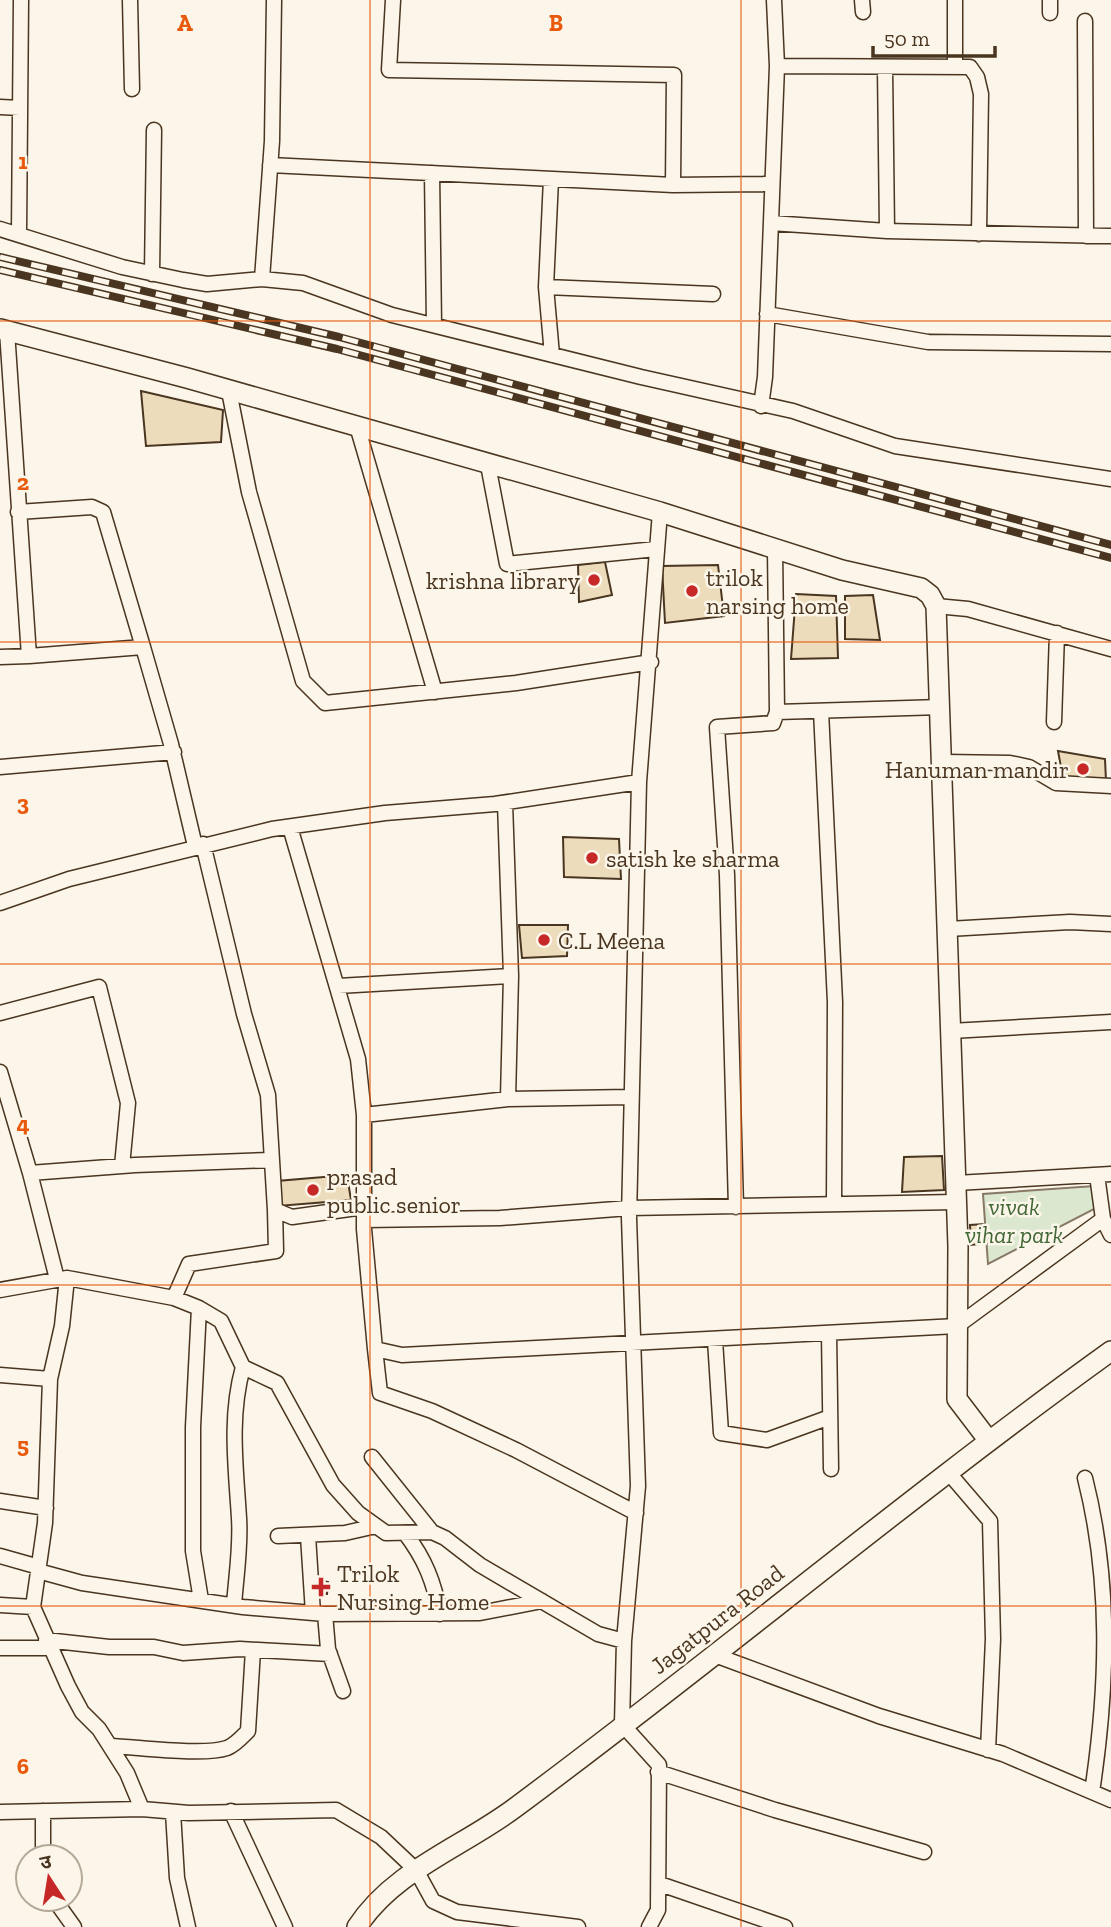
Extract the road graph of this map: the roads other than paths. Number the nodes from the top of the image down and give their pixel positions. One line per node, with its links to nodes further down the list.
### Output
1 (21, 0): 13 (street)
2 (130, 0): 11 (street)
3 (274, 0): 15 (street)
4 (393, 0): 19 (street)
5 (774, 0): 8 (street)
6 (955, 0): 9 (street)
7 (1085, 21): 25 (street)
8 (777, 66): 10 (street); 18 (street)
9 (955, 67): 10 (street); 24 (street)
10 (885, 68): 22 (street)
11 (132, 89)
12 (0, 107): 13 (street)
13 (20, 108): 23 (street)
14 (154, 130): 27 (street)
15 (270, 165): 16 (street); 28 (street)
16 (432, 173): 17 (street); 32 (street)
17 (551, 179): 19 (street); 29 (street)
18 (772, 184): 19 (street); 20 (street)
19 (673, 185)
20 (771, 223): 22 (street); 31 (street)
21 (0, 229): 23 (street)
22 (887, 231): 24 (street)
23 (19, 233): 27 (street)
24 (979, 234): 25 (street)
25 (1086, 236): 26 (street)
26 (1111, 236)
27 (152, 274): 28 (street)
28 (262, 279): 32 (street)
29 (546, 287): 30 (street); 35 (street)
30 (713, 294)
31 (768, 314): 34 (street); 37 (street)
32 (434, 326): 35 (street)
33 (4, 330): 36 (street); 41 (street)
34 (1111, 344)
35 (552, 355): 37 (street)
36 (229, 391): 38 (street); 52 (street)
37 (761, 406): 40 (street)
38 (357, 426): 39 (street); 52 (street)
39 (488, 466): 42 (street); 43 (street)
40 (1111, 479)
41 (18, 512): 47 (street); 49 (street)
42 (660, 512): 43 (street); 44 (street)
43 (656, 549): 51 (street)
44 (775, 549): 45 (street); 55 (street)
45 (936, 606): 46 (street); 53 (street)
46 (1057, 633): 48 (street); 56 (street)
47 (143, 647): 49 (street); 57 (street)
48 (1111, 649)
49 (29, 656): 50 (street)
50 (0, 657)
51 (651, 662): 52 (street); 60 (street)
52 (435, 692)
53 (942, 707): 54 (street); 58 (street)
54 (821, 711): 55 (street); 82 (street)
55 (777, 712): 83 (street)
56 (1054, 722)
57 (174, 752): 59 (street); 64 (street)
58 (944, 762): 61 (street); 67 (street)
59 (0, 767)
60 (639, 782): 62 (street); 74 (street)
61 (1111, 786)
62 (505, 803): 63 (street); 68 (street)
63 (290, 827): 64 (street); 69 (street)
64 (199, 845): 65 (street); 77 (street)
65 (0, 903)
66 (1111, 924): 67 (street)
67 (948, 929): 72 (street)
68 (511, 976): 69 (street); 75 (street)
69 (338, 986): 76 (street)
70 (0, 1013): 78 (street)
71 (1111, 1022): 72 (street)
72 (951, 1031): 81 (street)
73 (0, 1072): 79 (street)
74 (630, 1097): 75 (street); 84 (street)
75 (508, 1099): 76 (street)
76 (364, 1115): 86 (street)
77 (271, 1160): 78 (street); 85 (street)
78 (122, 1166): 79 (street)
79 (30, 1173): 89 (street)
80 (1104, 1175): 81 (street); 87 (street)
81 (956, 1192): 82 (street); 93 (street)
82 (834, 1203): 83 (street)
83 (736, 1207): 84 (street)
84 (629, 1208): 86 (street); 96 (street)
85 (275, 1210): 86 (street); 91 (street)
86 (364, 1214): 97 (street)
87 (1103, 1219): 88 (street); 93 (street)
88 (1111, 1235)
89 (62, 1279): 90 (street); 91 (street); 101 (street)
90 (0, 1290)
91 (174, 1298): 92 (street)
92 (199, 1308): 99 (street); 118 (street)
93 (957, 1326): 94 (street); 103 (street)
94 (829, 1334): 95 (street); 102 (street)
95 (715, 1340): 96 (street); 102 (street)
96 (633, 1345): 97 (street); 110 (street)
97 (374, 1349): 110 (street)
98 (1111, 1351): 103 (street, Jagatpura Road)
99 (243, 1367): 111 (street); 122 (street)
100 (0, 1375): 101 (street)
101 (50, 1379): 109 (street)
102 (830, 1417): 105 (street)
103 (989, 1441): 106 (street, Jagatpura Road)
104 (372, 1457): 112 (street)
105 (831, 1469)
106 (948, 1472): 131 (street, Jagatpura Road); 135 (street)
107 (1086, 1478): 120 (street)
108 (0, 1501): 109 (street)
109 (46, 1508): 117 (street)
110 (636, 1513): 126 (street)
111 (376, 1526): 113 (street); 115 (street)
112 (432, 1532): 113 (street); 119 (street)
113 (405, 1533): 125 (street)
114 (278, 1536): 115 (street)
115 (308, 1536): 124 (street)
116 (0, 1556): 117 (street)
117 (38, 1569): 118 (street); 123 (street)
118 (201, 1600): 122 (street)
119 (542, 1601): 125 (street); 126 (street)
120 (1110, 1602): 137 (street)
121 (0, 1605): 123 (street)
122 (234, 1605): 124 (street)
123 (33, 1607): 127 (street)
124 (319, 1614): 125 (street); 130 (street)
125 (440, 1614)
126 (624, 1641): 133 (street)
127 (48, 1644): 128 (street); 129 (street); 134 (street)
128 (0, 1648)
129 (253, 1650): 130 (street); 134 (street)
130 (330, 1654): 132 (street)
131 (712, 1654): 133 (street, Jagatpura Road); 135 (street)
132 (343, 1691)
133 (622, 1724): 136 (street); 146 (street, Jagatpura Road)
134 (111, 1746): 139 (street)
135 (988, 1750): 137 (street)
136 (659, 1772): 145 (street); 147 (street)
137 (1093, 1792): 138 (street)
138 (1111, 1800)
139 (142, 1809): 140 (street); 143 (street)
140 (43, 1811): 142 (street); 144 (street)
141 (232, 1811): 143 (street); 146 (street); 149 (street)
142 (0, 1812)
143 (173, 1812): 148 (street)
144 (43, 1843)
145 (924, 1852)
146 (416, 1870): 150 (street, Jagatpura Road); 151 (street)
147 (660, 1884): 152 (street); 153 (street)
148 (188, 1927)
149 (285, 1927)
150 (358, 1927)
151 (578, 1927)
152 (649, 1927)
153 (785, 1927)

